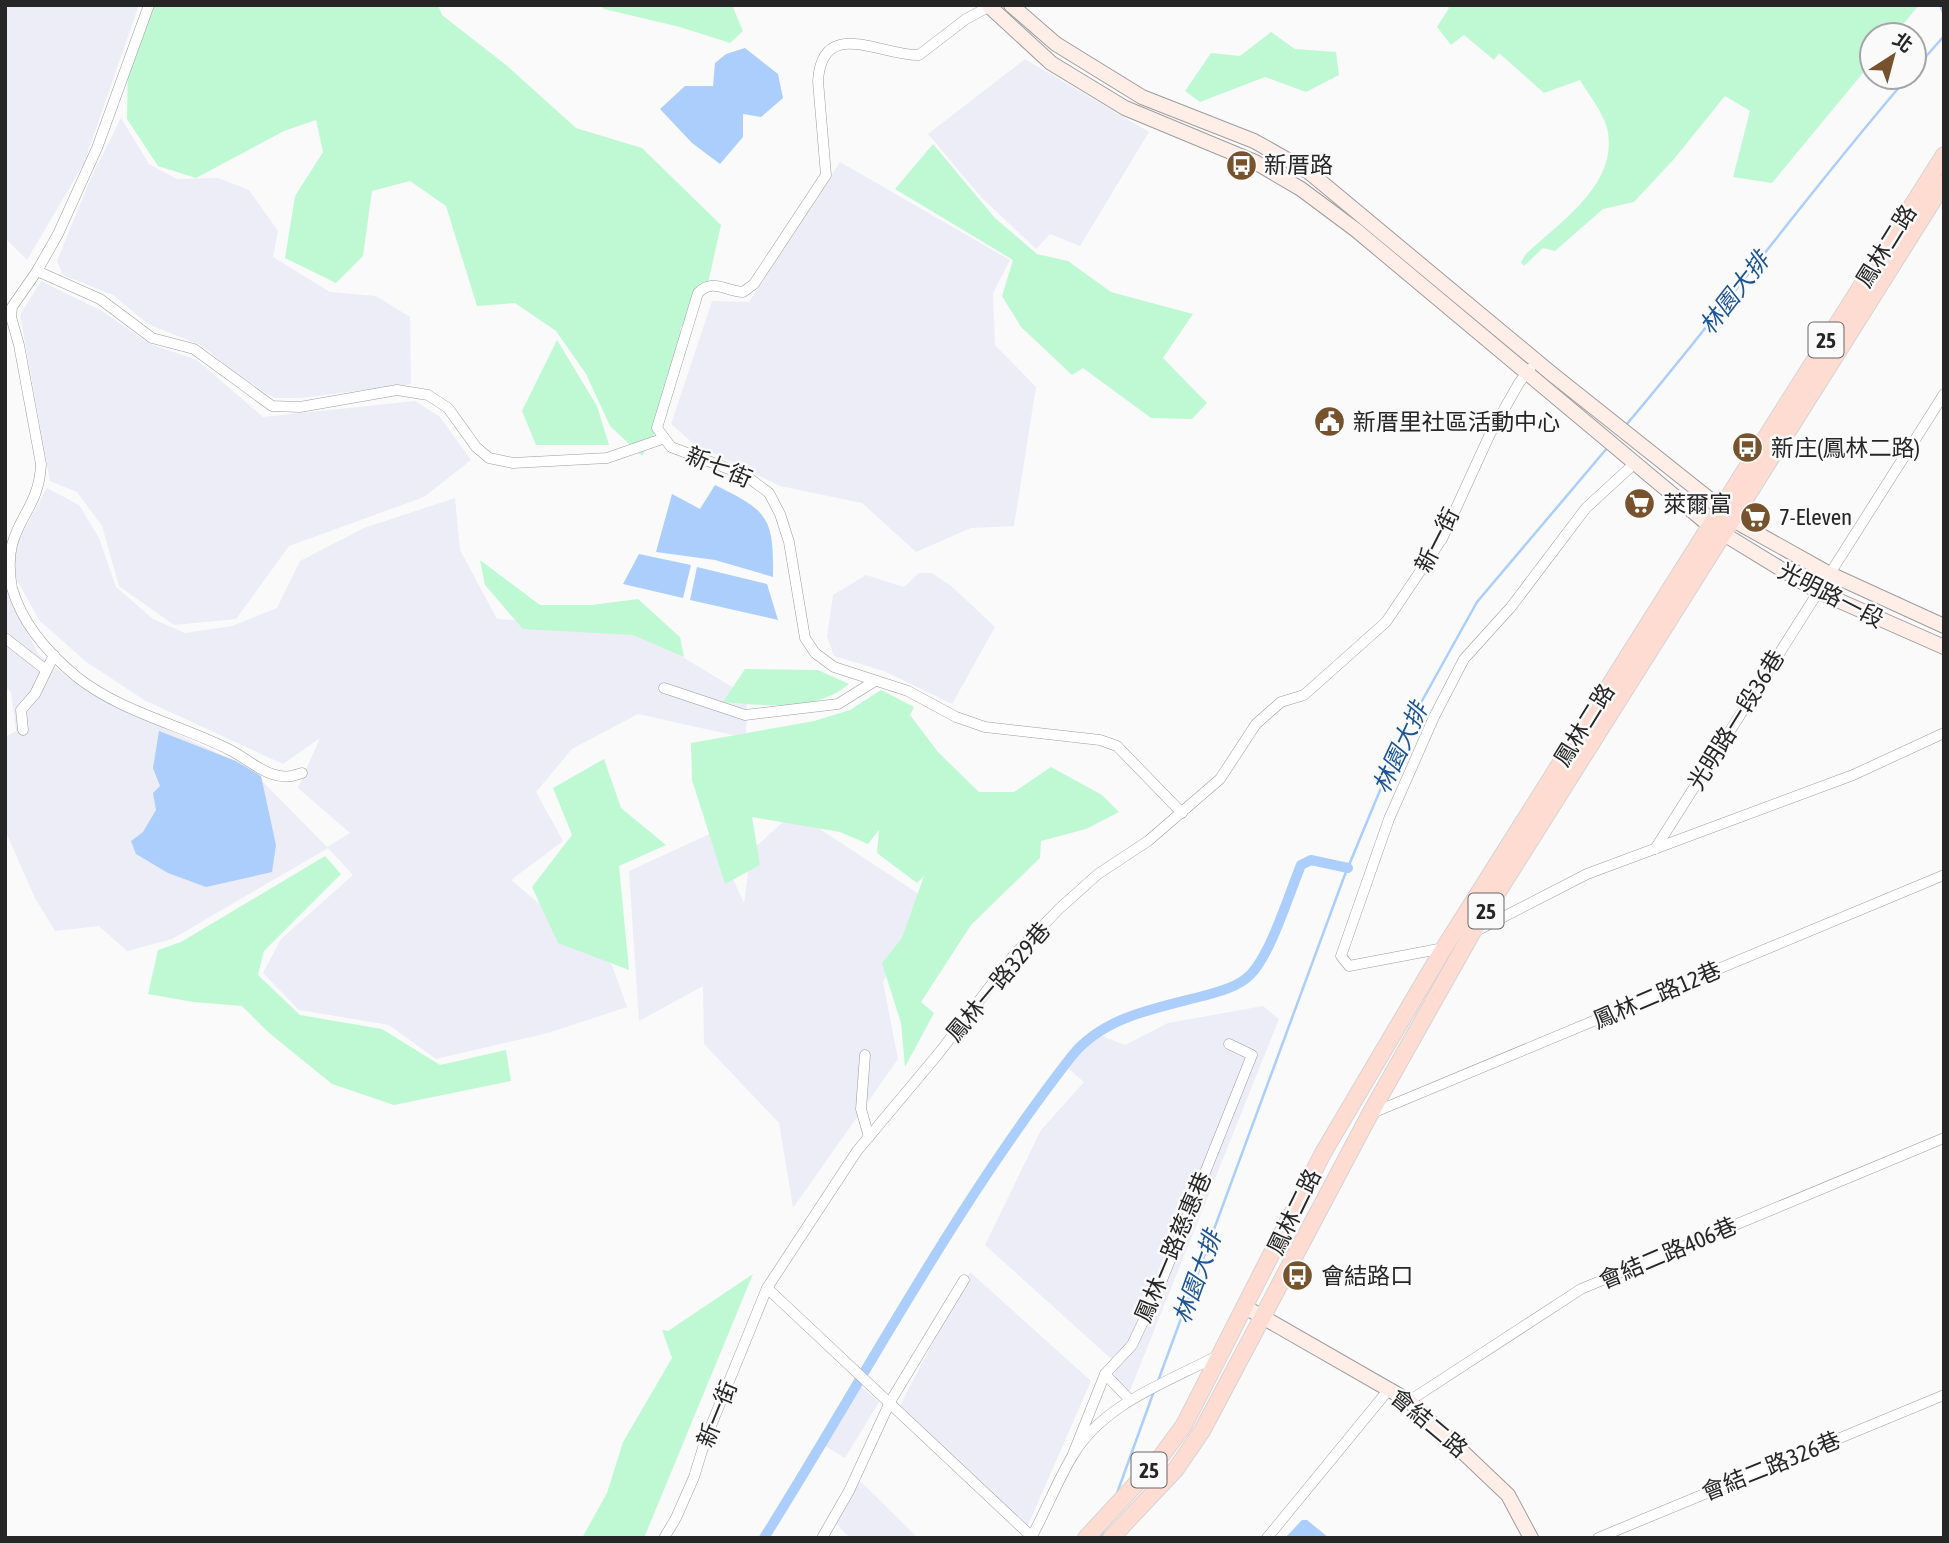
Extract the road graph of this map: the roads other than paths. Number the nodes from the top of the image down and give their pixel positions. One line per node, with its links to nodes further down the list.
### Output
1 (149, 5): 6 (street)
2 (1011, 5): 7 (street)
3 (990, 6): 8 (street); 10 (street, 新七街)
4 (1944, 155): 12 (main road, 鳳林二路 / 25)
5 (1944, 183): 13 (main road, 鳳林二路 / 25)
6 (37, 271): 10 (street); 15 (street)
7 (1538, 361): 8 (street, 新一街); 12 (street)
8 (1526, 374): 11 (street); 25 (street, 新一街)
9 (1944, 394): 16 (street, 光明路一段36巷)
10 (662, 439): 23 (street, 新七街)
11 (1634, 461): 14 (street); 33 (street)
12 (1719, 509): 13 (street); 14 (main road, 鳳林二路 / 25)
13 (1733, 519): 14 (main road, 鳳林二路 / 25); 16 (street, 光明路一段)
14 (1716, 529): 17 (street, 光明路一段); 32 (main road, 鳳林二路 / 25); 33 (main road, 鳳林二路 / 25)
15 (7, 539): 21 (street)
16 (1828, 573): 17 (street, 光明路一段36巷); 18 (street, 光明路一段)
17 (1817, 591): 20 (street, 光明路一段); 30 (street, 光明路一段36巷)
18 (1944, 626)
19 (5, 638): 22 (street)
20 (1944, 647)
21 (54, 655): 22 (street); 28 (street)
22 (47, 670): 26 (street)
23 (875, 681): 24 (street); 29 (street, 新七街)
24 (664, 688)
25 (1304, 695): 29 (street, 鳳林一路329巷)
26 (23, 730)
27 (1944, 733): 30 (street)
28 (302, 773)
29 (1182, 813): 37 (street, 鳳林一路329巷)
30 (1655, 849): 32 (street)
31 (1944, 875): 36 (street, 鳳林二路12巷)
32 (1472, 933): 36 (main road, 鳳林二路 / 25)
33 (1444, 948): 41 (main road, 鳳林二路 / 25)
34 (1229, 1044): 44 (street, 鳳林一路慈惠巷)
35 (865, 1055): 37 (street)
36 (1370, 1114): 42 (main road, 鳳林二路 / 25)
37 (869, 1137): 40 (street, 鳳林一路329巷)
38 (1944, 1138): 48 (street, 會結二路406巷)
39 (964, 1280): 49 (street)
40 (767, 1288): 49 (street); 52 (street, 新一街)
41 (1245, 1307): 42 (street, 會結二路); 43 (main road, 25)
42 (1264, 1318): 45 (street, 會結二路); 55 (main road, 25)
43 (1221, 1354): 47 (street); 54 (main road, 25)
44 (1105, 1374): 47 (street); 50 (street, 鳳林一路慈惠巷)
45 (1390, 1388): 48 (street, 會結二路); 56 (street)
46 (1944, 1395): 58 (street, 會結二路326巷)
47 (1130, 1400): 50 (street)
48 (1409, 1401): 57 (street, 會結二路)
49 (890, 1402): 51 (street); 53 (street)
50 (1073, 1454): 51 (street)
51 (1032, 1537)
52 (664, 1538)
53 (822, 1538)
54 (1086, 1538)
55 (1111, 1538)
56 (1267, 1538)
57 (1531, 1538)
58 (1598, 1538)

